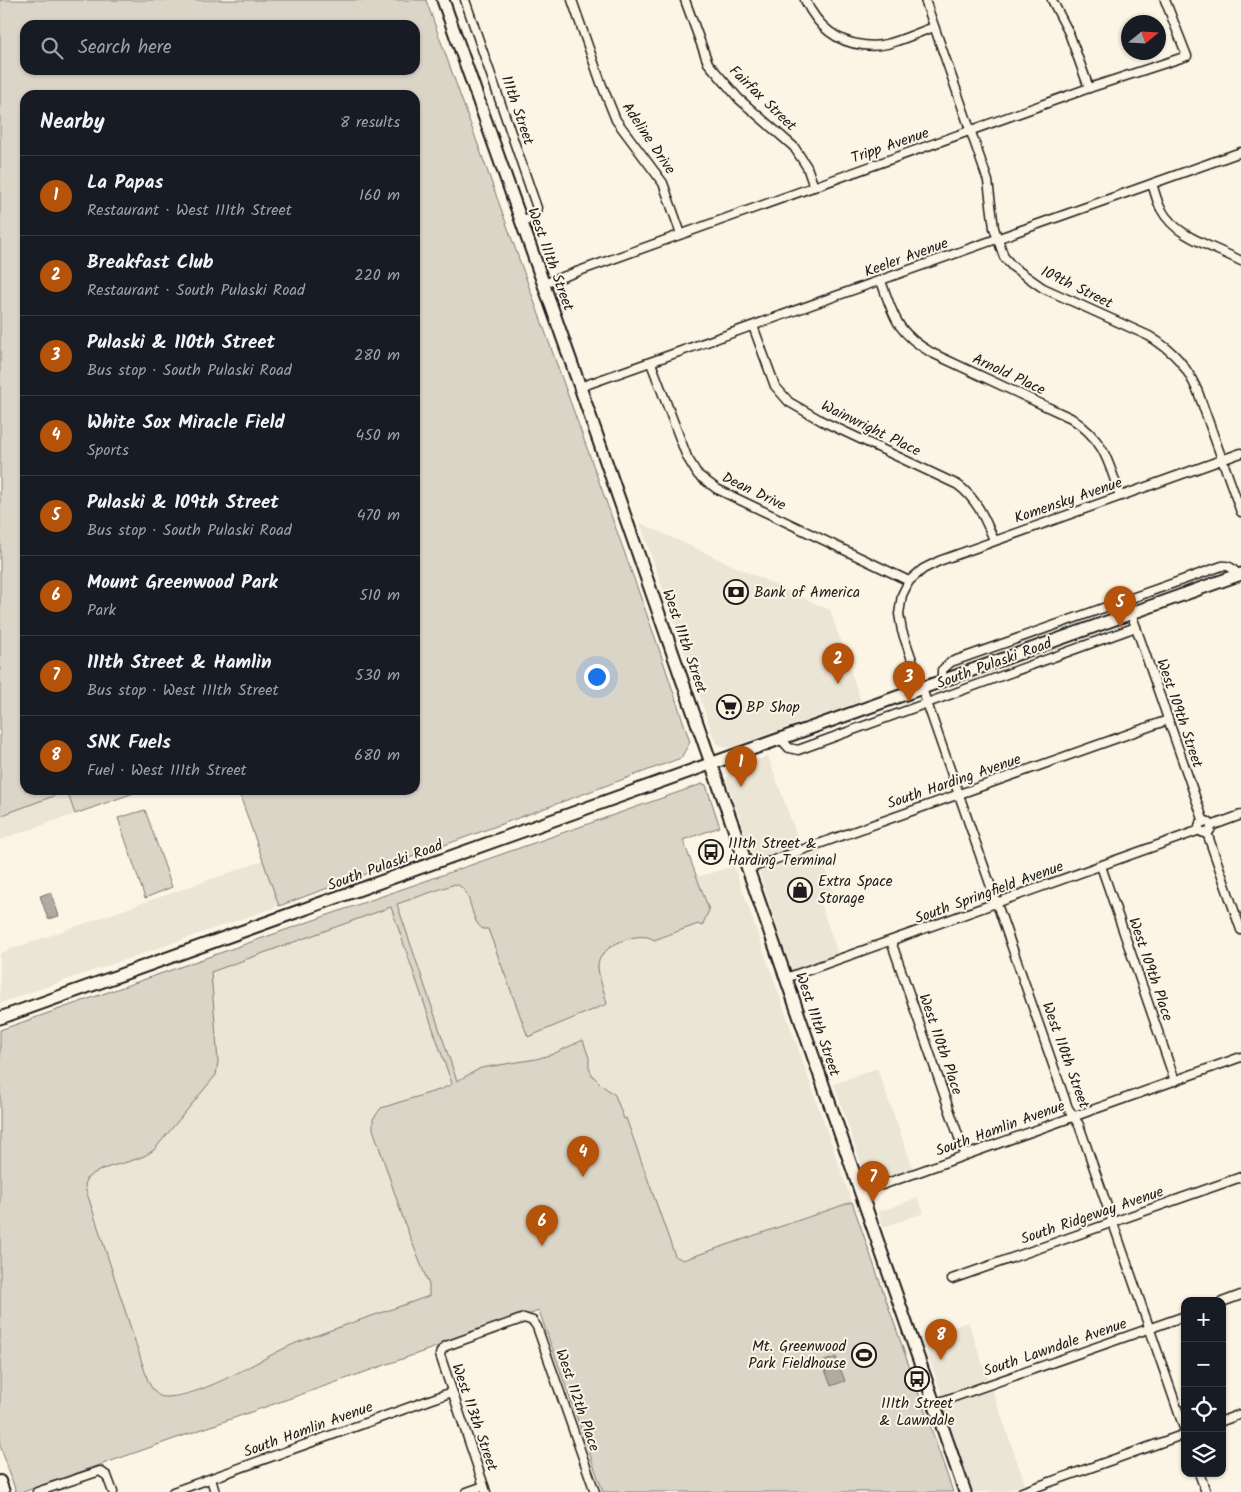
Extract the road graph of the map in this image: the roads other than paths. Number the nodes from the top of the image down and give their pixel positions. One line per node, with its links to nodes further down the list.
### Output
1 (443, 0): 15 (main road, West 111th Street)
2 (465, 0): 15 (street, 111th Street)
3 (572, 0): 16 (street, Adeline Drive)
4 (685, 0): 14 (street, Fairfax Street)
5 (804, 0): 9 (street)
6 (925, 0): 9 (street, 109th Street)
7 (1052, 0): 10 (street)
8 (1167, 1): 10 (street, Tripp Avenue)
9 (934, 27): 11 (street, 109th Street)
10 (1089, 88): 11 (street, Tripp Avenue)
11 (971, 131): 14 (street, Tripp Avenue); 17 (street, 109th Street)
12 (1241, 152): 13 (street, Keeler Avenue)
13 (1152, 184): 17 (street, Keeler Avenue); 18 (street)
14 (814, 187): 16 (street, Tripp Avenue)
15 (522, 224): 20 (main road, West 111th Street)
16 (681, 234): 20 (street, Tripp Avenue)
17 (997, 240): 19 (street, Keeler Avenue); 25 (street, 109th Street)
18 (1241, 261)
19 (881, 281): 21 (street, Keeler Avenue); 26 (street, Arnold Place)
20 (543, 284): 23 (main road, West 111th Street)
21 (753, 326): 22 (street, Keeler Avenue); 28 (street, Wainwright Place)
22 (651, 362): 23 (street, Keeler Avenue); 30 (street, Dean Drive)
23 (580, 387): 38 (main road, West 111th Street)
24 (1241, 453): 25 (street, Komensky Avenue)
25 (1223, 460): 26 (street, Komensky Avenue); 27 (street, 109th Street)
26 (1120, 496): 28 (street, Komensky Avenue)
27 (1241, 512)
28 (994, 540): 30 (street, Komensky Avenue)
29 (1240, 574): 31 (main road, South Pulaski Road); 33 (street, South Pulaski Road)
30 (909, 581): 34 (street, West 110th Street)
31 (1131, 613): 32 (street, West 109th Street); 33 (main road, South Pulaski Road)
32 (1136, 627): 35 (street, South Pulaski Road); 36 (street, West 109th Street)
33 (942, 681): 34 (main road, South Pulaski Road)
34 (921, 688): 35 (street, West 110th Street); 37 (main road, South Pulaski Road)
35 (926, 703): 37 (street, South Pulaski Road); 39 (street, West 110th Street)
36 (1168, 720): 39 (street, South Harding Avenue); 41 (street, West 109th Street)
37 (781, 739): 38 (main road, South Pulaski Road)
38 (712, 764): 43 (main road, West 111th Street); 48 (main road, South Pulaski Road)
39 (958, 794): 43 (street, South Harding Avenue); 44 (street, West 110th Street)
40 (1241, 815): 41 (street, South Springfield Avenue)
41 (1206, 828): 42 (street, South Springfield Avenue); 45 (street, West 109th Street)
42 (1101, 866): 44 (street, South Springfield Avenue); 50 (street, West 109th Place)
43 (748, 869): 47 (main road, West 111th Street)
44 (996, 904): 46 (street, South Springfield Avenue); 51 (street, West 110th Street)
45 (1241, 930)
46 (891, 941): 47 (street, South Springfield Avenue); 52 (street, West 110th Place)
47 (786, 978): 63 (main road, West 111th Street)
48 (0, 1018)
49 (1241, 1057): 50 (street, South Hamlin Avenue)
50 (1175, 1081): 51 (street, South Hamlin Avenue)
51 (1073, 1117): 52 (street, South Hamlin Avenue); 55 (street, West 110th Street)
52 (965, 1155): 54 (street, South Hamlin Avenue)
53 (1241, 1177): 55 (street, South Ridgeway Avenue)
54 (882, 1185)
55 (1112, 1222): 56 (street, South Ridgeway Avenue); 60 (street, West 110th Street)
56 (952, 1279)
57 (1241, 1296): 58 (street)
58 (1226, 1301)
59 (1181, 1317): 60 (street, South Lawndale Avenue)
60 (1149, 1328): 63 (street, South Lawndale Avenue); 66 (street, West 110th Street)
61 (441, 1351): 62 (street, West 113th Street); 78 (street, West 112th Place)
62 (452, 1392): 69 (street, South Hamlin Avenue); 71 (street, West 113th Street)
63 (934, 1404): 79 (main road, West 111th Street)
64 (1241, 1414): 65 (street)
65 (1226, 1420)
66 (1185, 1432)
67 (1181, 1434): 80 (street)
68 (1200, 1477): 81 (street)
69 (211, 1479): 75 (street, South Hamlin Avenue); 76 (street)
70 (0, 1481): 72 (street)
71 (485, 1489): 77 (street)
72 (4, 1492)
73 (37, 1492): 74 (street)
74 (113, 1492)
75 (173, 1492)
76 (215, 1492)
77 (467, 1492)
78 (595, 1492)
79 (964, 1492)
80 (1022, 1492)
81 (1206, 1492)

